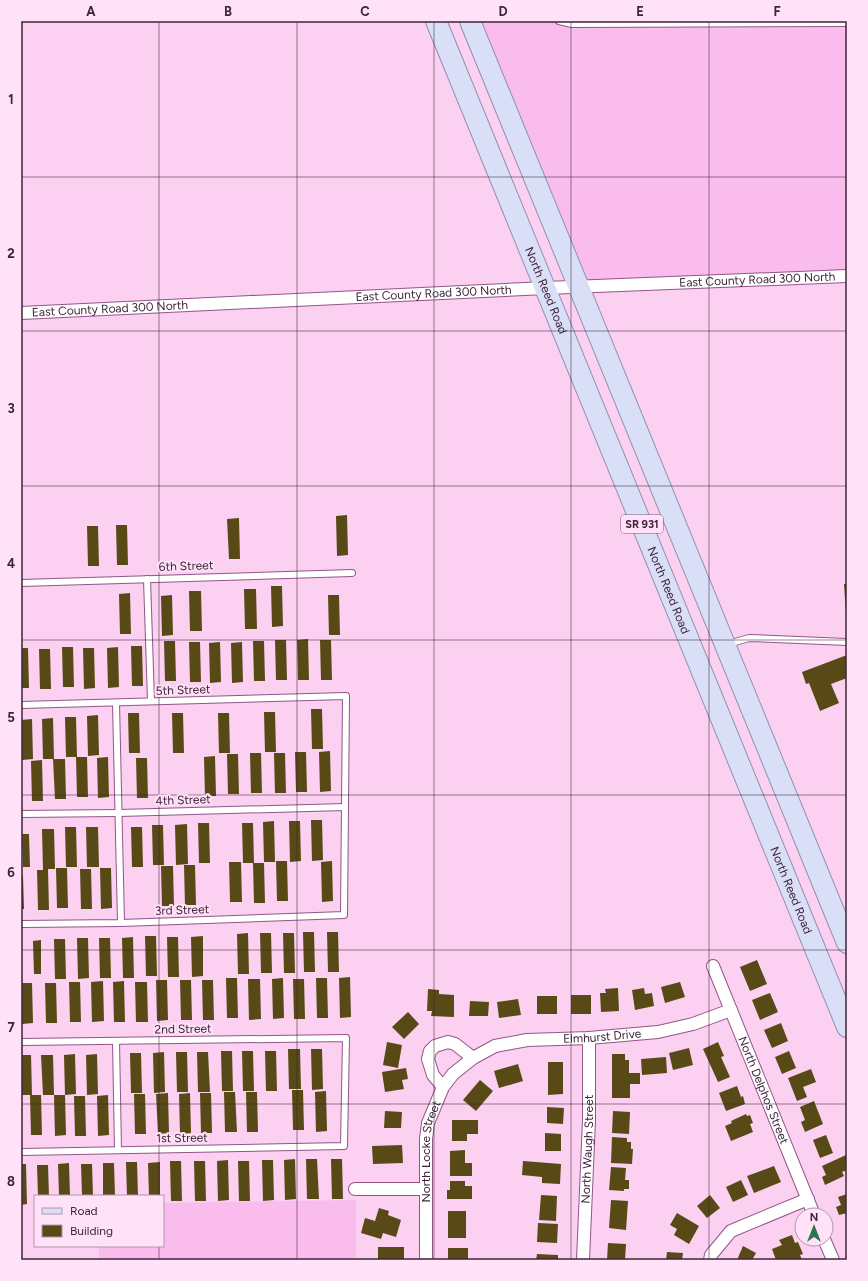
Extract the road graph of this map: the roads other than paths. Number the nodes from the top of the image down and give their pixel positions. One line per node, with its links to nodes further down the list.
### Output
1 (436, 21): 8 (main road, North Reed Road / SR 931)
2 (470, 21): 7 (main road, SR 931)
3 (559, 21): 4 (lane)
4 (603, 22): 5 (lane)
5 (847, 23)
6 (847, 276): 7 (street, East County Road 300 North)
7 (578, 286): 8 (street, East County Road 300 North); 14 (main road, SR 931)
8 (546, 288): 9 (street, East County Road 300 North); 26 (main road, North Reed Road / SR 931)
9 (21, 313)
10 (352, 573): 11 (lane, 6th Street)
11 (147, 579): 12 (lane, 6th Street); 15 (lane)
12 (21, 583)
13 (847, 642): 14 (lane)
14 (725, 645): 23 (main road, SR 931)
15 (151, 702): 16 (lane, 5th Street); 18 (lane, 5th Street)
16 (116, 703): 17 (lane, 5th Street); 19 (lane)
17 (21, 705)
18 (345, 807): 19 (lane, 4th Street); 21 (lane, 3rd Street)
19 (119, 813): 20 (lane, 4th Street); 21 (lane)
20 (21, 814)
21 (121, 923): 22 (lane, 3rd Street)
22 (21, 924)
23 (847, 943)
24 (713, 966): 25 (street, North Delphos Street)
25 (731, 1010): 27 (street, Elmhurst Drive); 37 (street, North Delphos Street)
26 (847, 1026)
27 (589, 1038): 30 (street, Elmhurst Drive); 41 (street, North Waugh Street)
28 (116, 1041): 29 (lane, 2nd Street); 32 (lane, 2nd Street); 33 (lane)
29 (21, 1042)
30 (473, 1058): 31 (street, North Locke Street); 31 (street)
31 (443, 1086): 36 (street, North Locke Street)
32 (344, 1146): 33 (lane, 1st Street)
33 (118, 1150): 34 (lane, 1st Street)
34 (21, 1152)
35 (355, 1189): 36 (street)
36 (426, 1189): 40 (street, North Locke Street)
37 (808, 1199): 38 (street, North Delphos Street); 42 (street)
38 (811, 1207)
39 (827, 1247): 43 (street)
40 (426, 1260)
41 (583, 1260)
42 (710, 1260)
43 (833, 1260)

